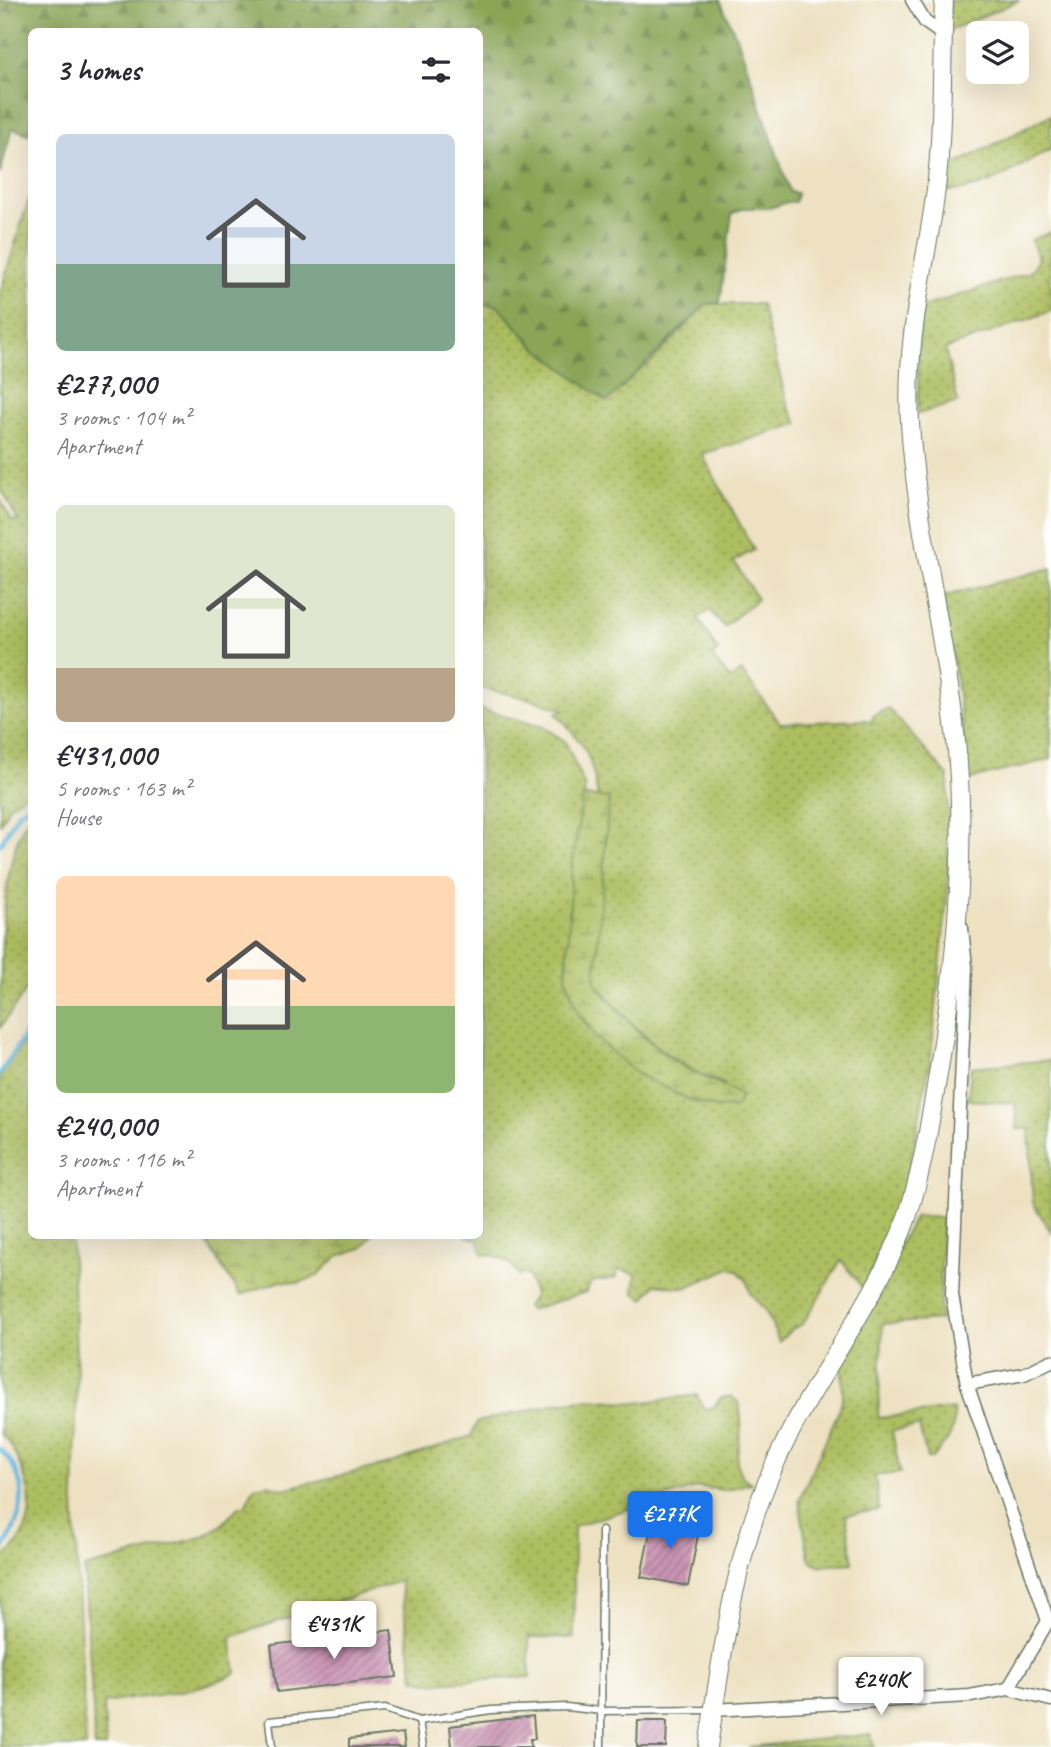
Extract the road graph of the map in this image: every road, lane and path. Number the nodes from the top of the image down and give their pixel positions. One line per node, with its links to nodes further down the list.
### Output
1 (912, 0): 3 (street)
2 (944, 0): 3 (street)
3 (942, 34): 4 (street)
4 (958, 893): 6 (street); 11 (street)
5 (1051, 1362): 6 (street)
6 (967, 1384): 8 (street)
7 (602, 1531): 12 (lane)
8 (1049, 1621): 9 (street)
9 (1008, 1689): 10 (street); 11 (street)
10 (1051, 1700)
11 (713, 1710): 12 (lane); 17 (street)
12 (602, 1711): 13 (lane); 16 (lane)
13 (419, 1721): 14 (lane); 15 (lane)
14 (272, 1747)
15 (423, 1747)
16 (601, 1747)
17 (708, 1747)

